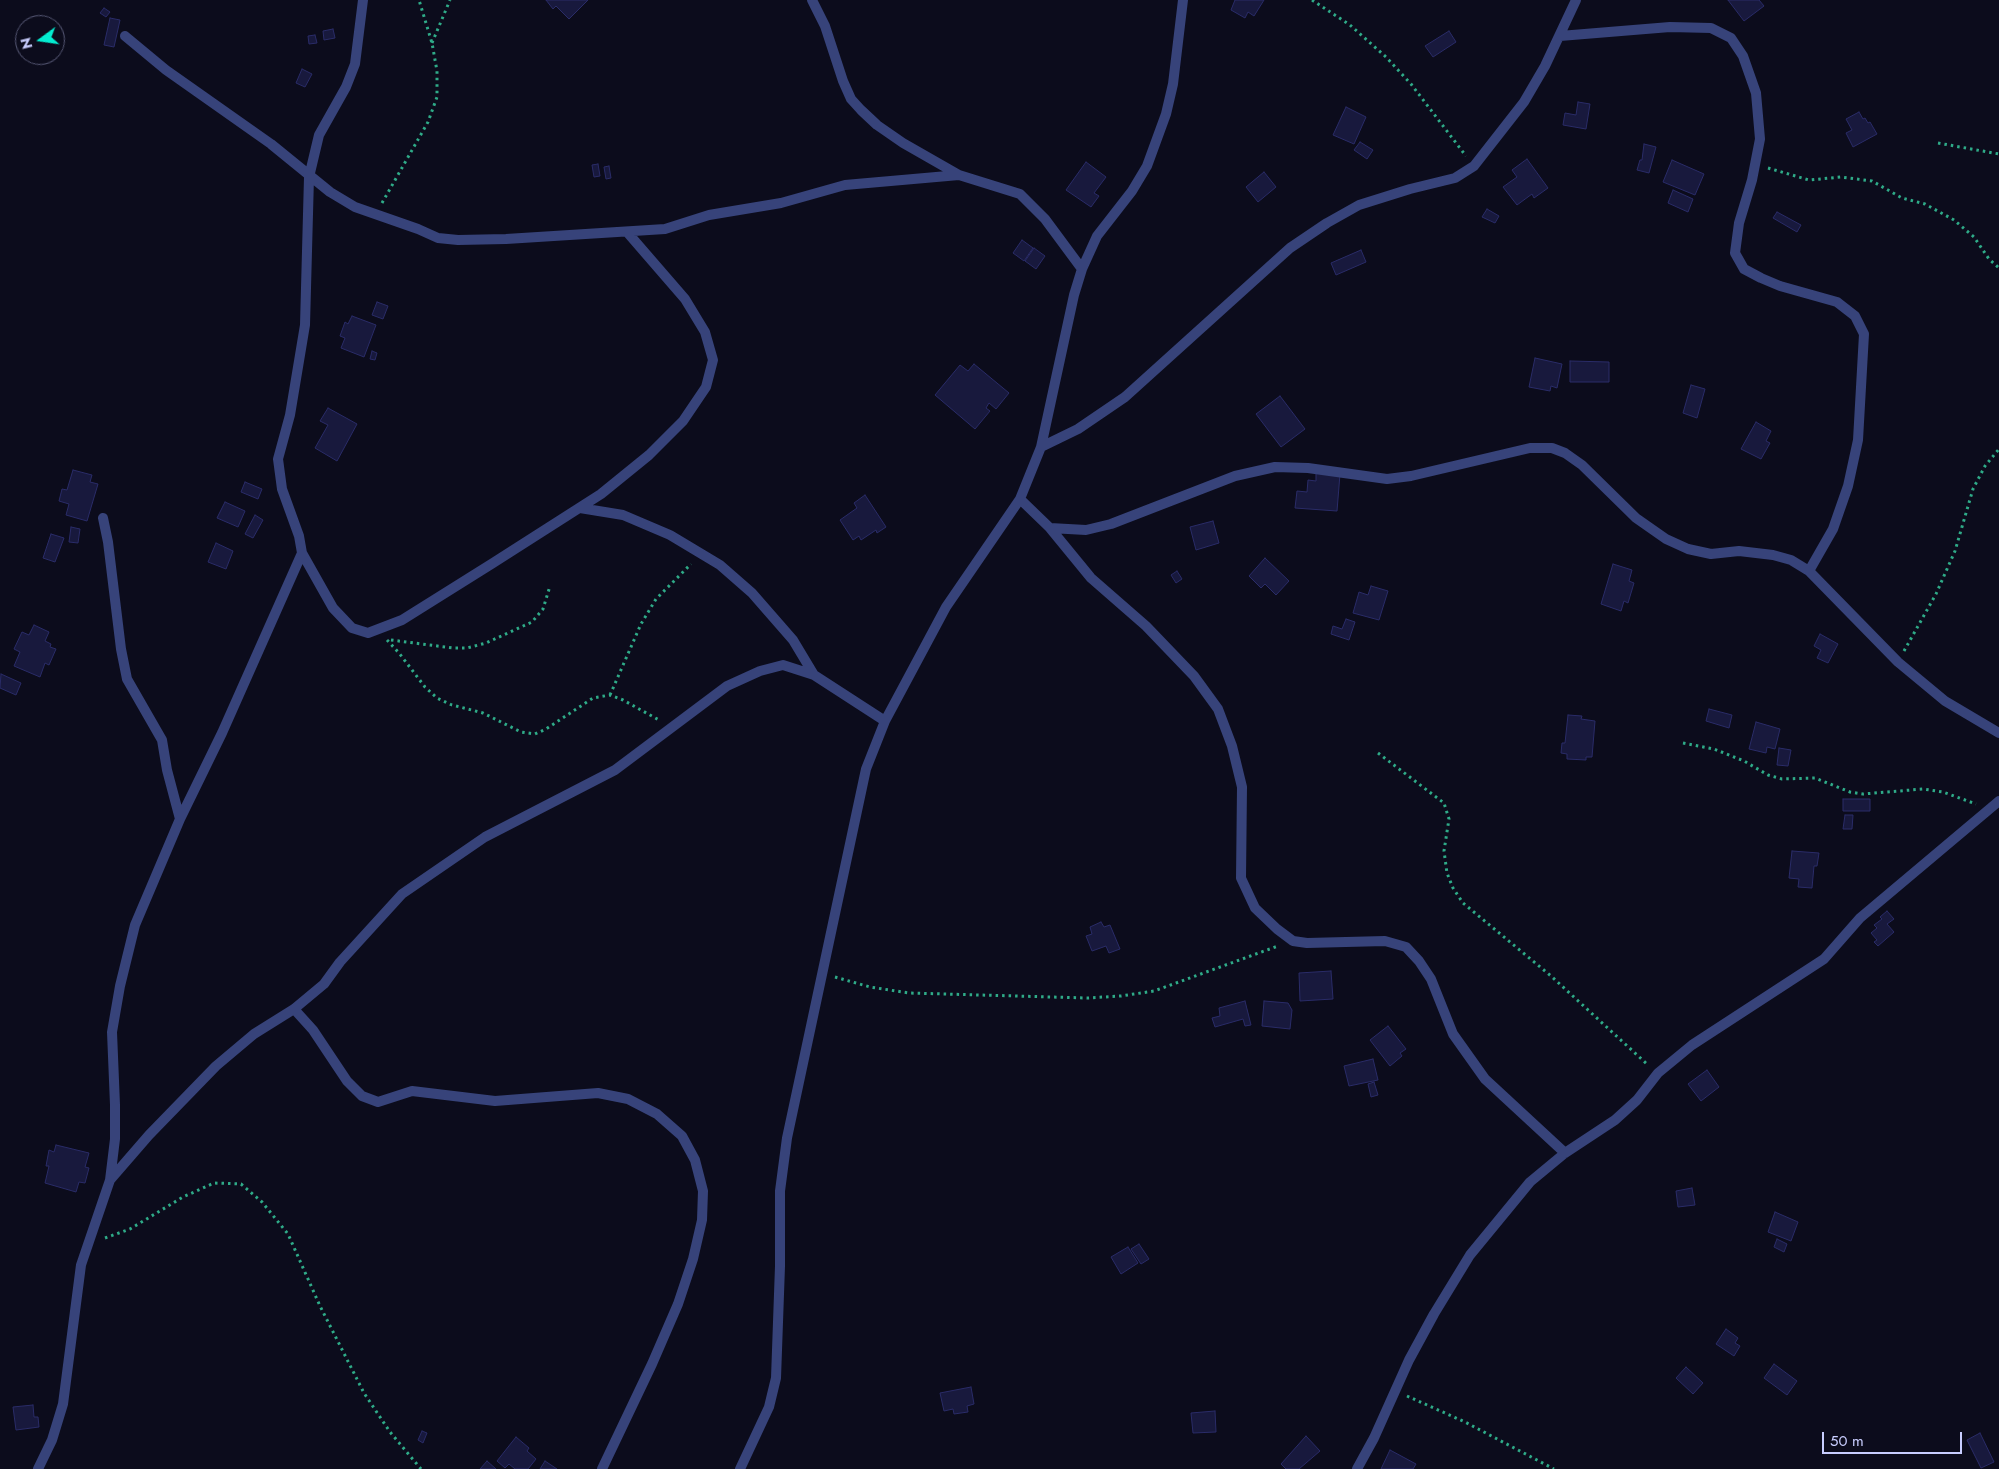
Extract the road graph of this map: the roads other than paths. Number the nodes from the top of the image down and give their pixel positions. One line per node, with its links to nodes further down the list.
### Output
1 (364, 0): 8 (street)
2 (812, 0): 7 (street)
3 (1183, 0): 10 (street)
4 (1576, 0): 6 (street)
5 (125, 36): 8 (street)
6 (1560, 36): 11 (street); 17 (street)
7 (958, 175): 9 (street); 10 (street)
8 (309, 177): 9 (street); 16 (street)
9 (627, 232): 13 (street)
10 (1082, 269): 11 (street)
11 (1041, 447): 12 (street)
12 (1020, 499): 15 (street); 19 (street)
13 (580, 508): 16 (street); 18 (street)
14 (103, 518): 22 (street)
15 (1050, 528): 17 (street); 24 (street)
16 (302, 553): 22 (street)
17 (1809, 571): 20 (street)
18 (814, 675): 19 (street); 23 (street)
19 (885, 722): 28 (street)
20 (1999, 733)
21 (1999, 801): 24 (street)
22 (180, 819): 25 (street)
23 (294, 1009): 25 (street); 26 (street)
24 (1565, 1153): 29 (street)
25 (110, 1180): 27 (street)
26 (607, 1468)
27 (38, 1469)
28 (740, 1469)
29 (1357, 1469)

